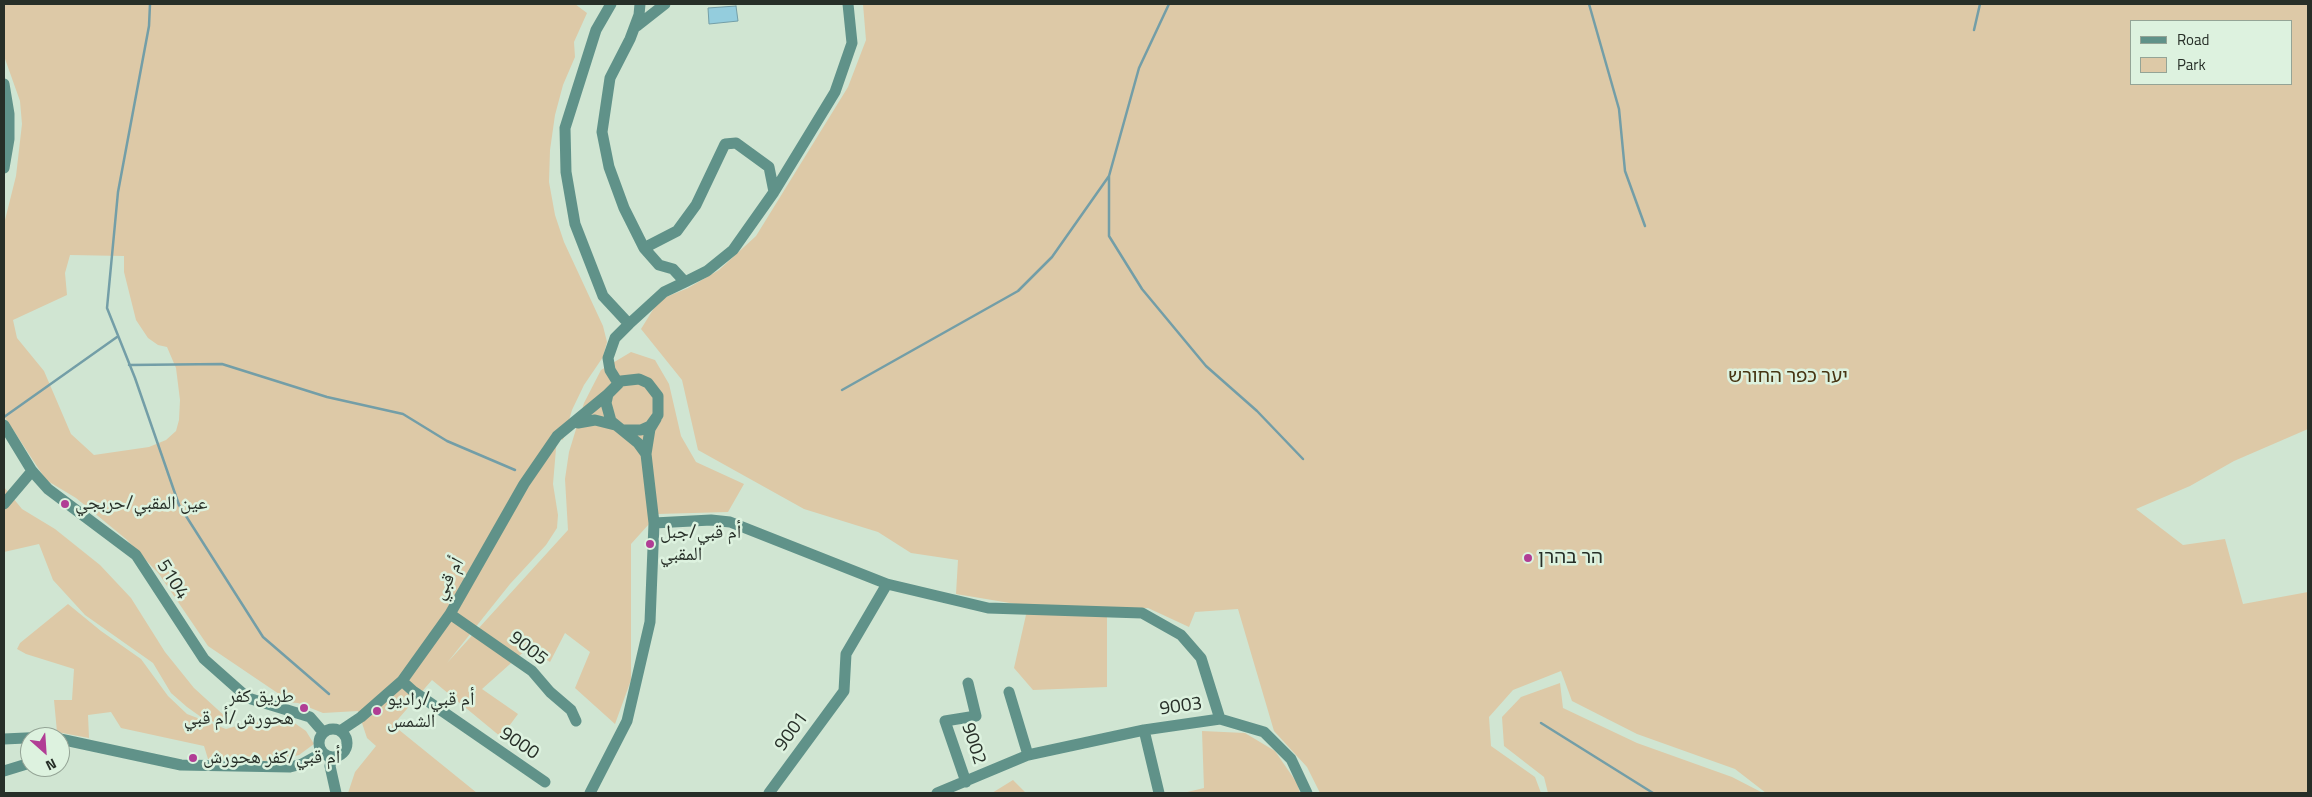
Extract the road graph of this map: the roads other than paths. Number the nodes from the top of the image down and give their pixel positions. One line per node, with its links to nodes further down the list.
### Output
1 (610, 4): 11 (street)
2 (640, 4): 5 (street)
3 (665, 4): 5 (street)
4 (848, 4): 8 (street)
5 (634, 28): 9 (street)
6 (4, 84): 7 (street)
7 (4, 168)
8 (774, 192): 9 (street); 10 (street)
9 (644, 248): 10 (street)
10 (685, 282): 11 (street)
11 (629, 324): 12 (street)
12 (618, 383): 13 (street); 14 (street)
13 (608, 394): 16 (street, أم قبي); 17 (street)
14 (656, 419): 17 (street); 18 (street)
15 (4, 425): 19 (street, 5104)
16 (570, 427): 17 (street, أم قبي); 23 (street, أم قبي)
17 (619, 427): 18 (street)
18 (646, 454): 21 (street)
19 (32, 471): 20 (street); 31 (street, 5104)
20 (4, 504)
21 (654, 523): 22 (street); 42 (street)
22 (887, 584): 27 (street); 43 (street, 9001)
23 (450, 614): 24 (street, أم قبي); 28 (street, 9005)
24 (402, 681): 30 (street, أم قبي); 39 (street, 9000)
25 (968, 683): 40 (street, 9002)
26 (1009, 692): 36 (street)
27 (1220, 719): 29 (street, 9003); 46 (street, 9003)
28 (576, 721)
29 (1144, 730): 36 (street, 9003); 45 (street)
30 (340, 731): 31 (street); 35 (street)
31 (323, 732): 35 (street)
32 (4, 738): 33 (street)
33 (20, 738)
34 (70, 741): 35 (street)
35 (327, 755): 41 (street)
36 (1028, 755): 40 (street, 9003)
37 (20, 766): 38 (street)
38 (4, 771)
39 (545, 782)
40 (966, 782): 44 (street, 9003)
41 (336, 793)
42 (590, 793)
43 (769, 793)
44 (937, 793)
45 (1159, 793)
46 (1307, 793)

